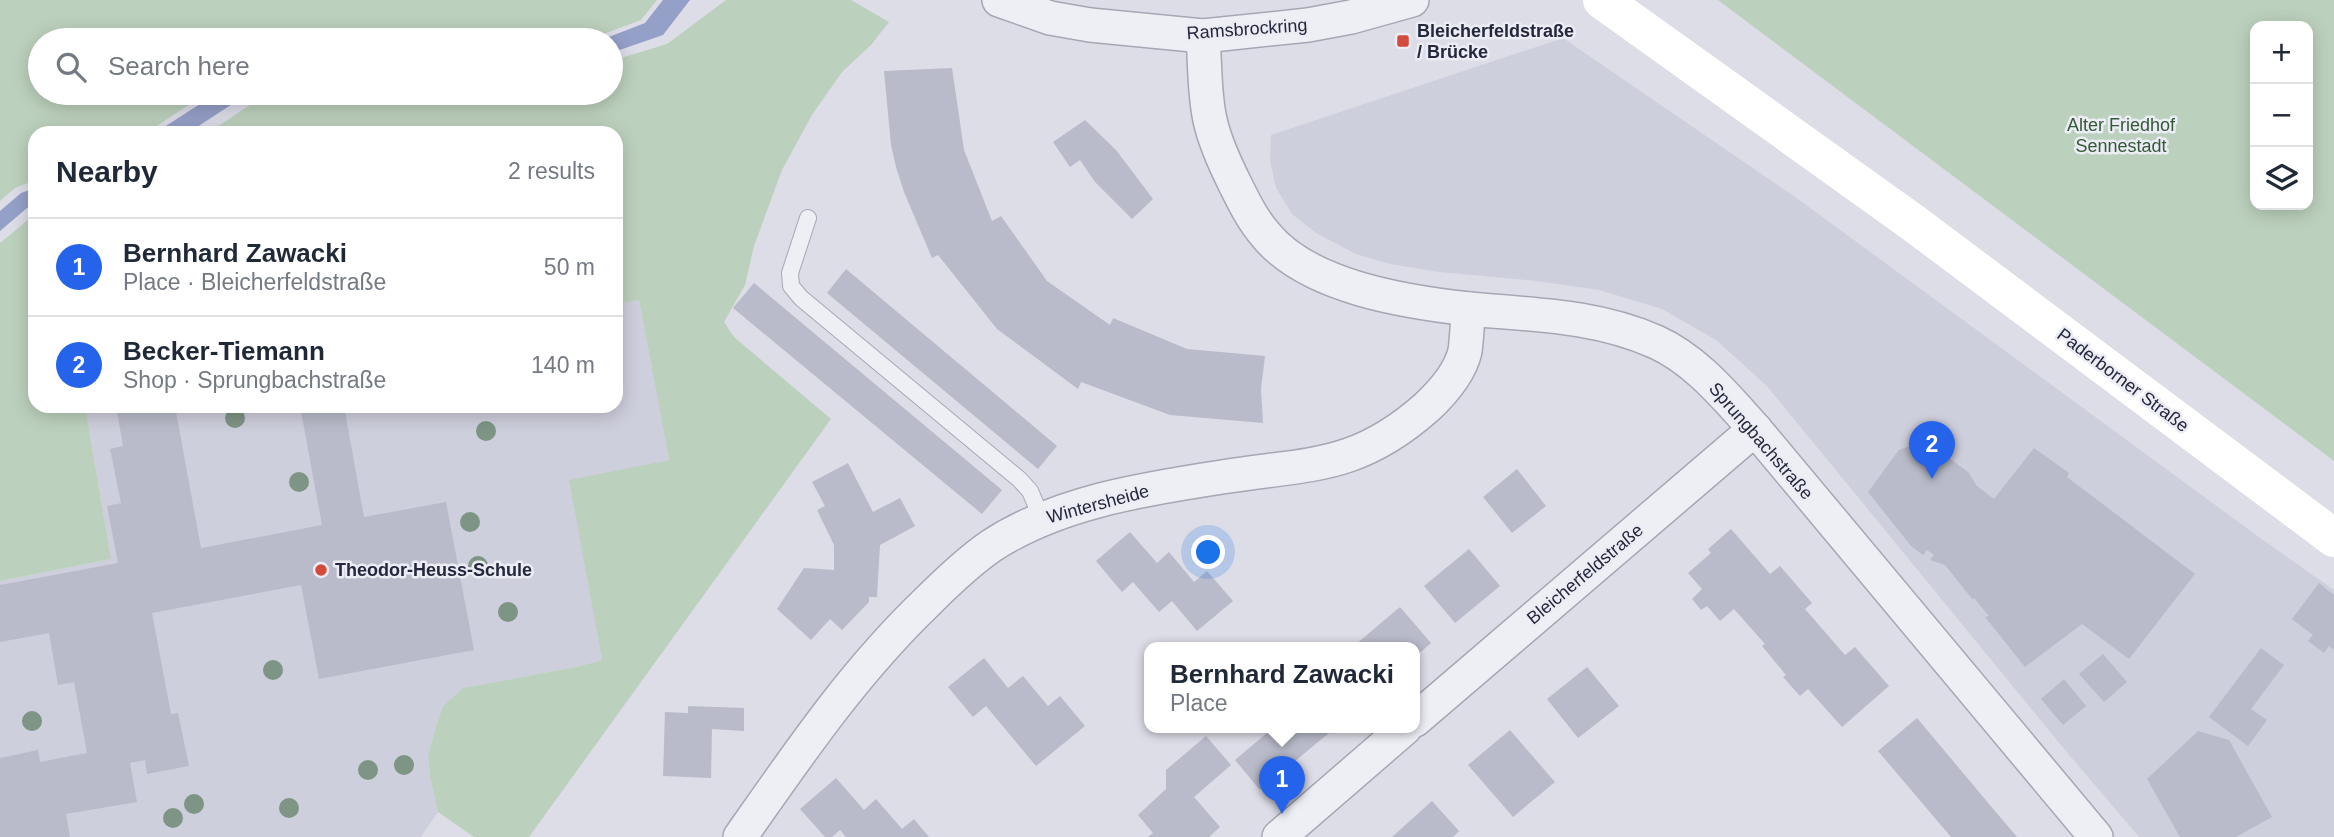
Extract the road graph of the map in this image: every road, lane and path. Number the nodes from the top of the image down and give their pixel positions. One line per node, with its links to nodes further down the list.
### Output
1 (999, 0): 5 (street, Ramsbrockring)
2 (1602, 0): 7 (main road, Paderborner Straße)
3 (1639, 0): 7 (main road, Paderborner Straße)
4 (1408, 1): 5 (street, Ramsbrockring)
5 (1203, 36): 8 (street, Sprungbachstraße)
6 (808, 218): 10 (lane)
7 (1912, 222): 11 (main road, Paderborner Straße)
8 (1469, 309): 9 (street, Sprungbachstraße); 10 (street, Wintersheide)
9 (1755, 429): 12 (street, Bleicherfeldstraße); 16 (street, Sprungbachstraße)
10 (1042, 519): 14 (street, Wintersheide)
11 (2334, 538)
12 (1420, 716)
13 (1399, 733): 15 (street)
14 (740, 837)
15 (1279, 837)
16 (2096, 837)

